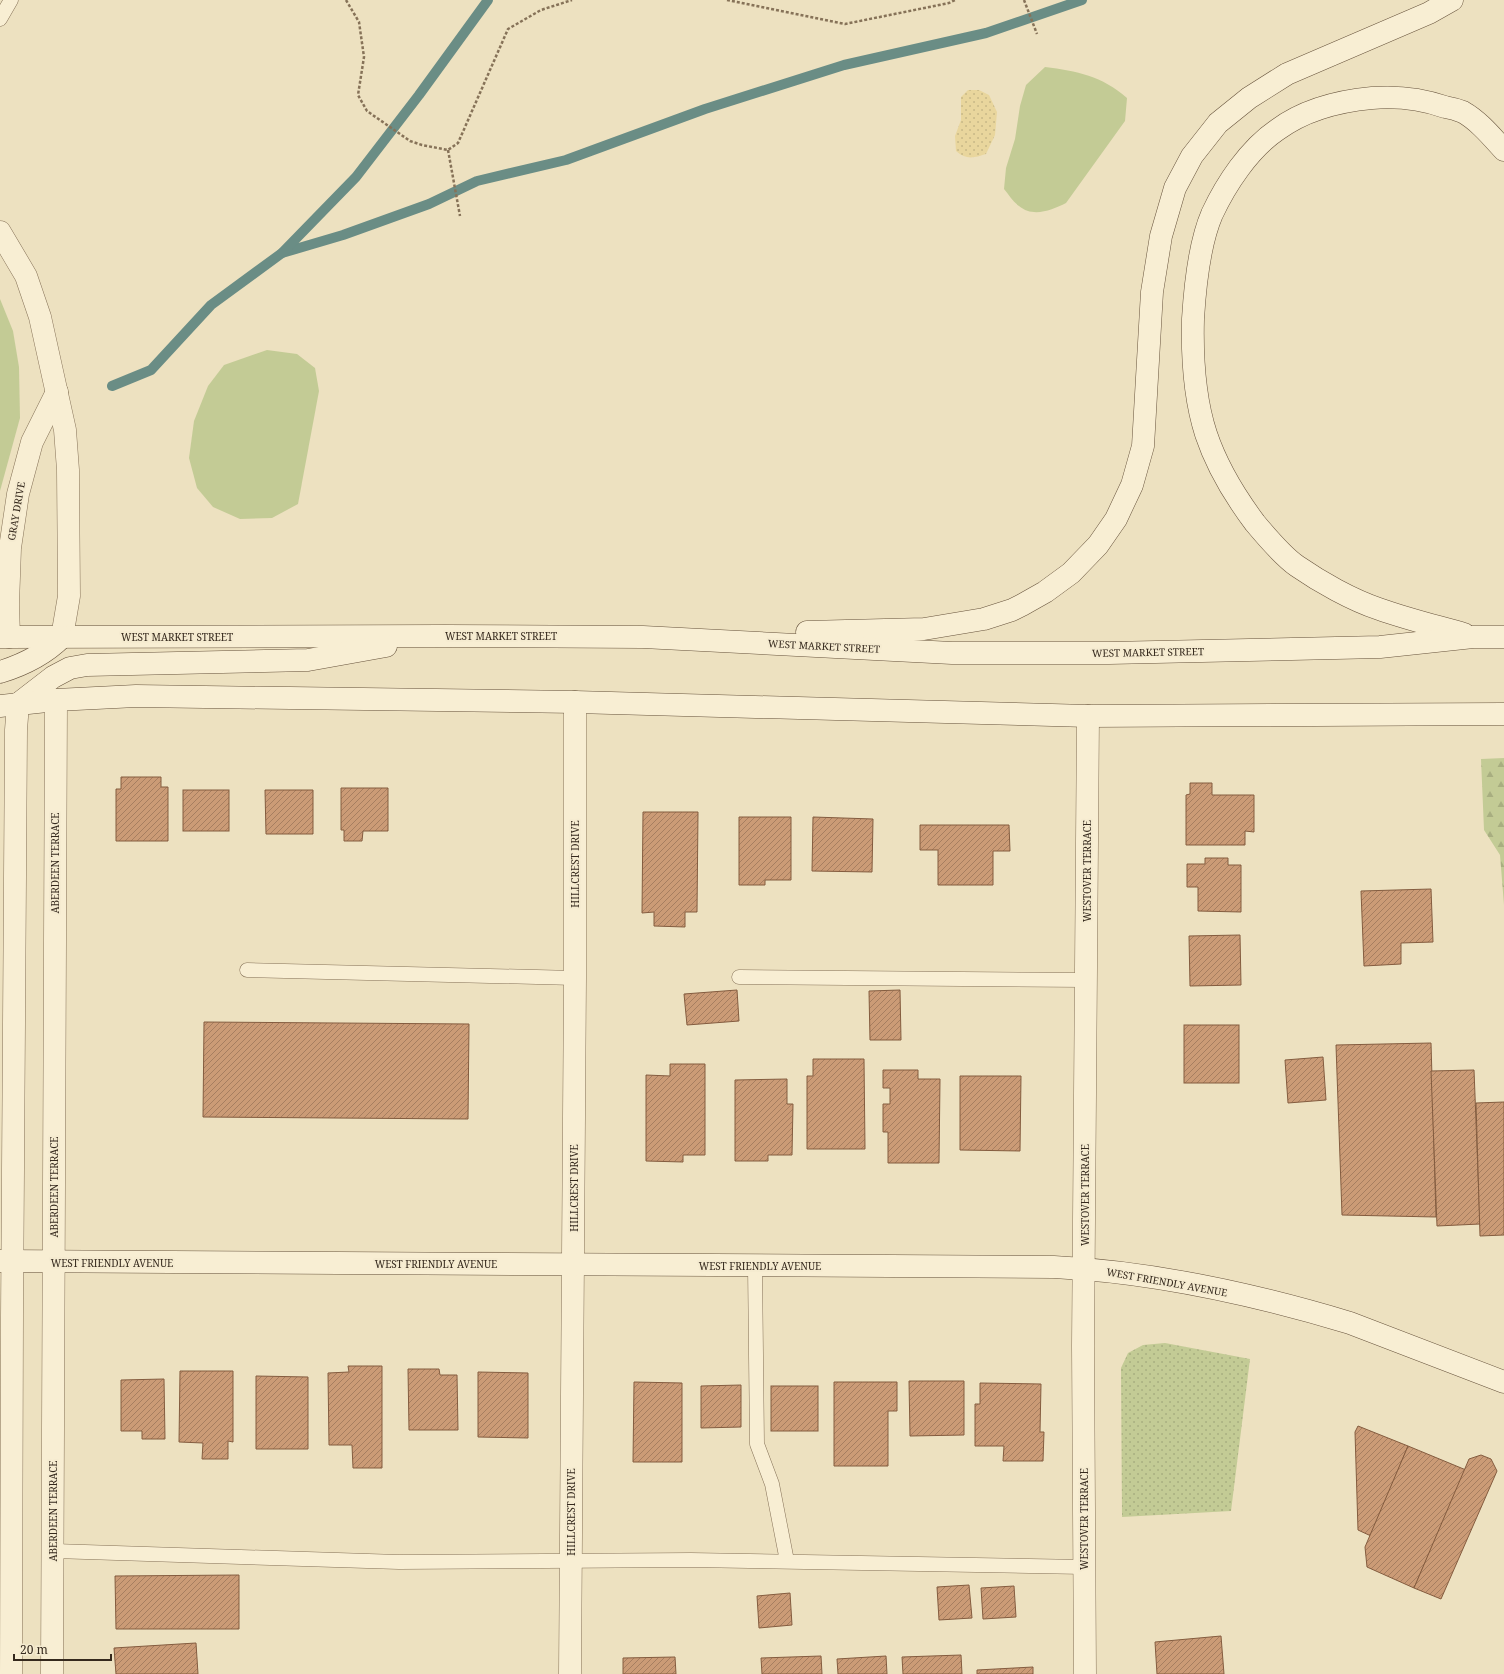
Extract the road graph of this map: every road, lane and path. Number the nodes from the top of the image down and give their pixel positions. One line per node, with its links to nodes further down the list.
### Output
1 (11, 0): 8 (lane)
2 (346, 0): 10 (path)
3 (572, 0): 10 (path)
4 (727, 0): 5 (path)
5 (955, 0)
6 (1024, 0): 9 (path)
7 (1452, 0): 18 (main road)
8 (0, 19)
9 (1037, 34)
10 (448, 150): 12 (path)
11 (1504, 150): 19 (main road)
12 (460, 216)
13 (0, 232): 14 (main road)
14 (57, 392): 16 (main road, GRAY DRIVE); 17 (main road)
15 (445, 636): 17 (main road, WEST MARKET STREET); 18 (main road, WEST MARKET STREET); 25 (main road)
16 (5, 637): 17 (main road, WEST MARKET STREET)
17 (62, 637): 21 (main road)
18 (643, 637): 19 (main road, WEST MARKET STREET)
19 (1473, 637): 20 (main road, WEST MARKET STREET)
20 (1504, 637)
21 (0, 672)
22 (1504, 698): 26 (main road)
23 (56, 700): 24 (main road); 25 (main road); 34 (main road, ABERDEEN TERRACE)
24 (575, 702): 28 (main road); 31 (main road, HILLCREST DRIVE)
25 (9, 705): 33 (main road)
26 (1460, 714): 27 (main road); 28 (main road)
27 (1504, 714)
28 (1088, 716): 32 (main road, WESTOVER TERRACE)
29 (247, 970): 31 (lane)
30 (739, 977): 32 (lane)
31 (575, 978): 35 (main road, HILLCREST DRIVE)
32 (1086, 980): 37 (main road, WESTOVER TERRACE)
33 (6, 1261): 34 (main road, WEST FRIENDLY AVENUE); 43 (main road)
34 (54, 1262): 35 (main road, WEST FRIENDLY AVENUE); 39 (main road, ABERDEEN TERRACE)
35 (573, 1265): 36 (main road, WEST FRIENDLY AVENUE); 40 (main road, HILLCREST DRIVE)
36 (755, 1266): 37 (main road, WEST FRIENDLY AVENUE); 41 (lane)
37 (1084, 1269): 38 (main road, WEST FRIENDLY AVENUE); 42 (main road, WESTOVER TERRACE)
38 (1504, 1382)
39 (54, 1551): 40 (lane); 44 (main road, ABERDEEN TERRACE)
40 (571, 1561): 41 (lane); 45 (main road, HILLCREST DRIVE)
41 (787, 1561): 42 (lane)
42 (1084, 1567): 46 (main road, WESTOVER TERRACE)
43 (11, 1674)
44 (52, 1674)
45 (570, 1674)
46 (1085, 1674)

